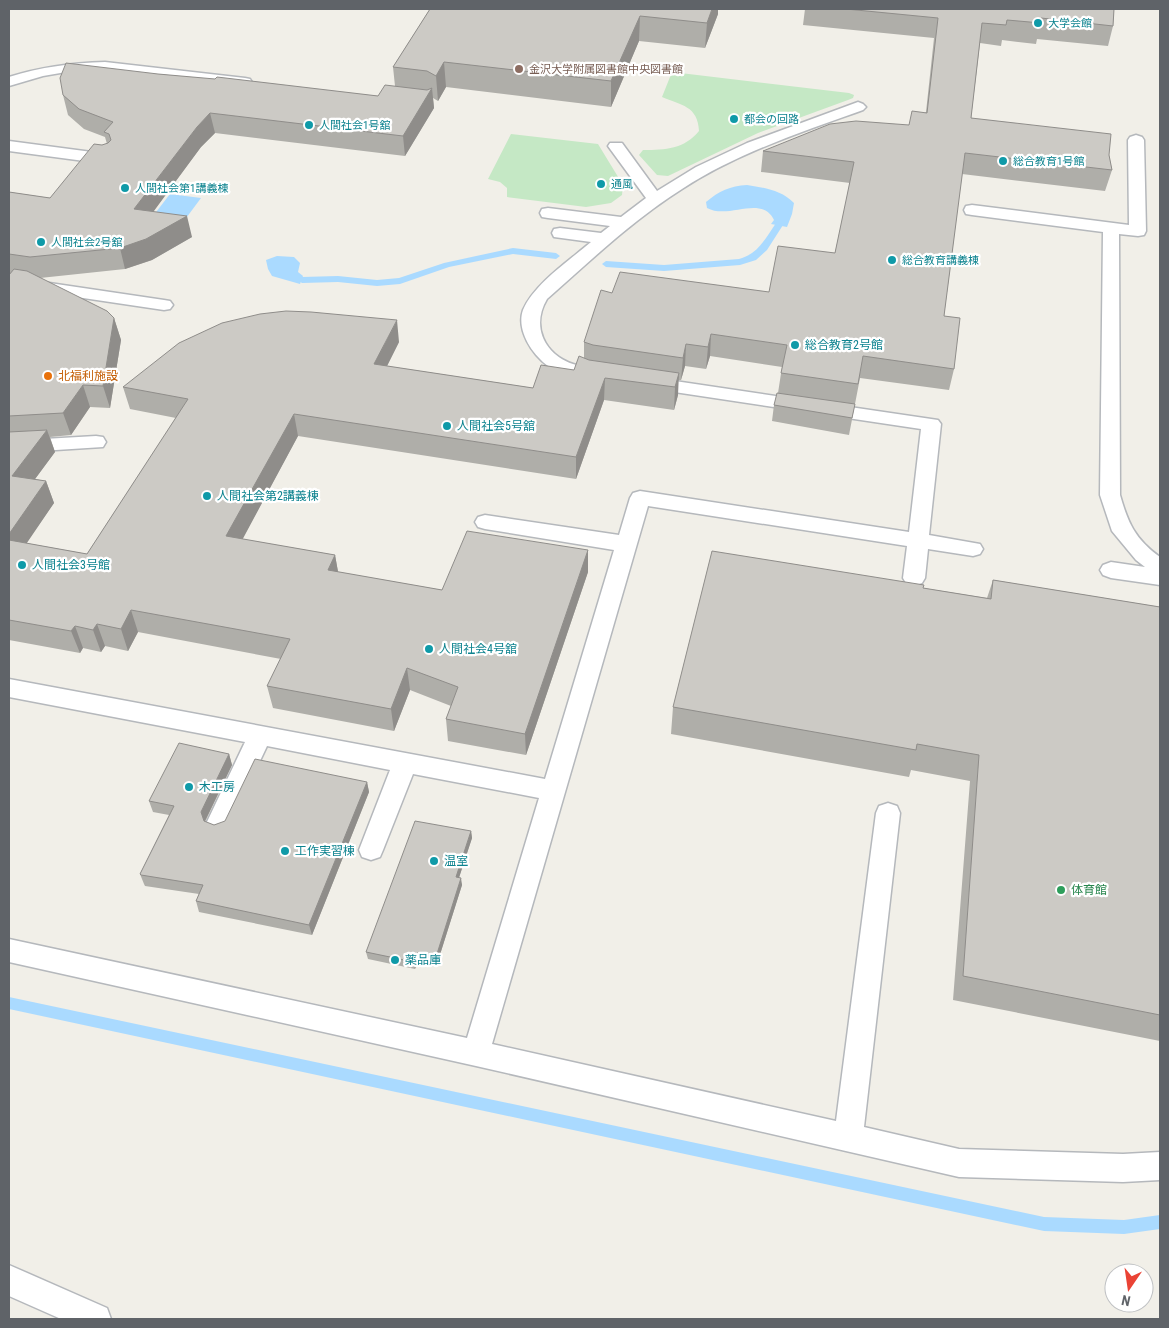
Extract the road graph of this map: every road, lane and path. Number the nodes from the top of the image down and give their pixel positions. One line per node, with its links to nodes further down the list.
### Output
1 (9, 82): 2 (lane)
2 (260, 84)
3 (858, 107): 8 (lane)
4 (1136, 140): 12 (lane)
5 (9, 146): 7 (lane)
6 (616, 146): 8 (lane)
7 (107, 159)
8 (655, 200): 11 (lane)
9 (972, 210): 12 (lane)
10 (548, 213): 11 (lane)
11 (624, 223): 14 (lane)
12 (1111, 228): 25 (lane)
13 (560, 233): 14 (lane)
14 (606, 239): 17 (lane)
15 (9, 282): 16 (lane)
16 (164, 305)
17 (617, 378)
18 (636, 381): 22 (lane)
19 (96, 442): 20 (lane)
20 (9, 447)
21 (485, 522): 23 (lane)
22 (917, 540): 23 (lane); 24 (lane); 28 (lane)
23 (626, 544): 32 (lane)
24 (973, 549)
25 (1160, 567)
26 (1112, 570): 27 (lane)
27 (1160, 577)
28 (914, 578)
29 (9, 688): 30 (lane)
30 (260, 736): 31 (lane); 34 (lane)
31 (405, 763): 32 (lane); 35 (lane)
32 (554, 792): 37 (lane)
33 (888, 813): 38 (lane)
34 (218, 824)
35 (371, 850)
36 (9, 952): 37 (lane)
37 (476, 1053): 38 (lane)
38 (848, 1138): 39 (lane)
39 (1160, 1166)
40 (9, 1280): 41 (lane)
41 (96, 1319)

